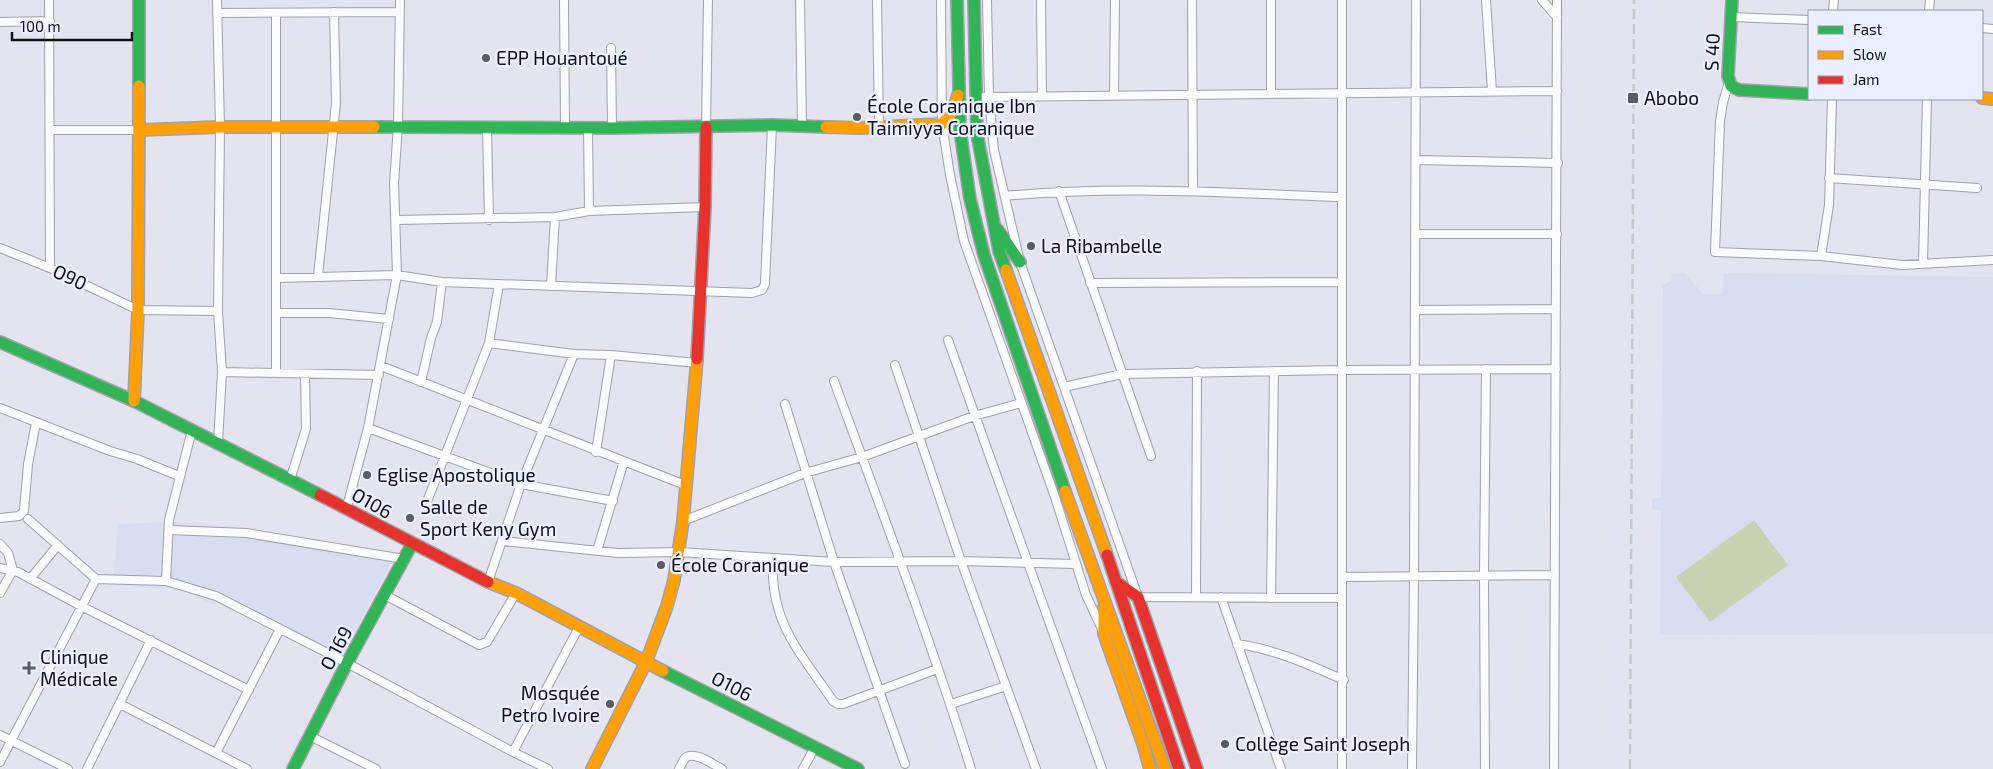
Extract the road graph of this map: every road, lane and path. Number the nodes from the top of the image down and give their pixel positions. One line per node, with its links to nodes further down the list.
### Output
1 (50, 0): 30 (street)
2 (140, 0): 62 (main road)
3 (217, 0): 25 (street)
4 (400, 0): 24 (street)
5 (564, 0): 54 (street)
6 (708, 0): 56 (street)
7 (800, 0): 51 (street)
8 (876, 0): 57 (street)
9 (941, 0): 48 (street)
10 (957, 0): 38 (main road)
11 (974, 0): 45 (main road)
12 (987, 0): 43 (street)
13 (1041, 0): 44 (street)
14 (1115, 0): 41 (street)
15 (1192, 0): 42 (street)
16 (1271, 0): 39 (street)
17 (1342, 0): 36 (street)
18 (1416, 0): 37 (street)
19 (1486, 0): 34 (street)
20 (1542, 0): 27 (street)
21 (1557, 0): 27 (street)
22 (1732, 0): 28 (main road, S 40)
23 (334, 12): 24 (street); 26 (street); 59 (street)
24 (400, 12): 50 (street)
25 (217, 13): 26 (street); 52 (street)
26 (276, 13): 58 (street)
27 (1557, 17): 35 (street)
28 (1731, 17): 29 (street); 33 (main road, S 40)
29 (1808, 20)
30 (50, 21): 31 (street); 61 (street)
31 (0, 22)
32 (611, 48): 60 (street)
33 (1729, 82): 40 (main road, S 40); 81 (street)
34 (1492, 91): 35 (street); 37 (street)
35 (1557, 91): 64 (street)
36 (1342, 93): 37 (street); 39 (street); 71 (street)
37 (1417, 93): 63 (street)
38 (958, 94): 48 (main road); 184 (main road)
39 (1271, 94): 42 (street)
40 (1808, 94)
41 (1114, 95): 42 (street); 44 (street)
42 (1192, 95): 69 (street)
43 (989, 96): 44 (street); 45 (street); 70 (street)
44 (1042, 96)
45 (975, 98): 77 (main road)
46 (1832, 100): 65 (street)
47 (1928, 100): 66 (street)
48 (942, 124): 57 (main road); 125 (street)
49 (772, 125): 51 (main road); 56 (main road); 94 (street)
50 (398, 126): 53 (main road); 59 (main road); 75 (street)
51 (802, 126): 57 (main road)
52 (220, 127): 58 (main road); 62 (main road); 98 (street)
53 (487, 127): 54 (main road); 76 (street)
54 (565, 127): 55 (main road)
55 (588, 127): 60 (main road); 73 (street)
56 (706, 127): 60 (main road); 72 (main road)
57 (879, 127)
58 (276, 128): 59 (main road); 88 (street)
59 (334, 128): 87 (street)
60 (612, 128)
61 (50, 130): 62 (street); 85 (street)
62 (140, 130): 96 (main road)
63 (1416, 160): 64 (street); 78 (street)
64 (1558, 163): 79 (street)
65 (1830, 178): 66 (street); 81 (street)
66 (1924, 185): 67 (street); 84 (street)
67 (1977, 188)
68 (1059, 191): 69 (street); 70 (street); 91 (street)
69 (1193, 191): 71 (street)
70 (1005, 196): 83 (street)
71 (1341, 197): 90 (street)
72 (705, 207): 73 (street); 94 (main road)
73 (589, 211): 74 (street)
74 (555, 217): 76 (street); 93 (street)
75 (396, 220): 76 (street); 86 (street)
76 (489, 220)
77 (992, 220): 83 (main road); 175 (main road)
78 (1416, 234): 79 (street); 97 (street)
79 (1557, 234): 95 (street)
80 (0, 248): 85 (street, O90)
81 (1821, 256): 84 (street)
82 (1993, 260): 84 (street)
83 (1020, 262): 122 (street)
84 (1924, 263)
85 (50, 268): 96 (street, O90)
86 (397, 275): 87 (street); 89 (street); 100 (street)
87 (318, 276): 88 (street)
88 (276, 278): 99 (street)
89 (442, 282): 92 (street); 121 (street)
90 (1341, 282): 91 (street); 111 (street)
91 (1090, 283): 118 (street)
92 (499, 284): 93 (street); 103 (street)
93 (551, 286): 94 (street)
94 (701, 293): 106 (main road)
95 (1556, 309): 97 (street); 110 (street)
96 (138, 310): 98 (street); 123 (main road)
97 (1416, 310): 112 (street)
98 (218, 311): 115 (street)
99 (276, 313): 100 (street); 116 (street)
100 (389, 319): 108 (street)
101 (948, 340): 128 (street)
102 (0, 342): 123 (main road, O106)
103 (489, 343): 104 (street); 124 (street)
104 (574, 354): 105 (street); 132 (street)
105 (611, 355): 106 (street); 135 (street)
106 (697, 363): 144 (main road)
107 (895, 365): 133 (street)
108 (380, 366): 119 (street); 121 (street)
109 (1486, 369): 110 (street); 112 (street); 167 (street)
110 (1556, 369): 168 (street)
111 (1343, 370): 112 (street); 114 (street); 169 (street)
112 (1414, 370): 170 (street)
113 (1197, 371): 114 (street); 118 (street); 180 (street)
114 (1274, 371): 182 (street)
115 (222, 372): 116 (street); 134 (street)
116 (276, 373): 117 (street)
117 (305, 374): 119 (street); 142 (street)
118 (1122, 374): 122 (street); 136 (street)
119 (379, 375): 130 (street)
120 (834, 380): 138 (street)
121 (421, 382): 124 (street)
122 (1064, 386): 179 (street)
123 (134, 400): 131 (main road, O106)
124 (466, 400): 132 (street); 137 (street)
125 (1021, 403): 128 (street); 164 (street)
126 (785, 404): 140 (street)
127 (0, 408): 129 (street)
128 (974, 416): 133 (street); 163 (street)
129 (36, 423): 141 (street); 148 (street)
130 (368, 428): 137 (street); 147 (street)
131 (192, 430): 134 (main road, O106); 141 (street)
132 (543, 431): 135 (street); 143 (street)
133 (919, 436): 138 (street); 161 (street)
134 (218, 443): 142 (main road, O106)
135 (596, 452): 139 (street)
136 (1151, 456)
137 (445, 457): 143 (street); 146 (street)
138 (862, 457): 140 (street); 160 (street)
139 (624, 461): 144 (street); 145 (street)
140 (805, 473): 150 (street); 162 (street)
141 (180, 476): 151 (street)
142 (290, 480): 147 (main road, O106)
143 (521, 484): 145 (street); 152 (street)
144 (685, 485): 150 (main road)
145 (613, 501): 156 (street)
146 (426, 504)
147 (346, 510): 154 (main road, O106)
148 (0, 518)
149 (28, 519): 155 (street)
150 (683, 521): 157 (main road)
151 (169, 530): 159 (street); 173 (street)
152 (503, 541): 156 (street); 174 (street)
153 (0, 544): 166 (street)
154 (412, 544): 159 (main road, O 169); 174 (main road, O106)
155 (58, 545): 171 (street); 172 (street)
156 (598, 551): 157 (street)
157 (678, 552): 158 (street); 191 (main road)
158 (773, 558): 162 (street); 197 (street)
159 (404, 559): 178 (main road, O 169)
160 (900, 560): 161 (street); 162 (street); 193 (street)
161 (961, 560): 163 (street); 195 (street)
162 (834, 562): 197 (street)
163 (1028, 564): 164 (street); 221 (street)
164 (1076, 564): 188 (street)
165 (0, 568): 166 (street)
166 (13, 570): 171 (street); 176 (street)
167 (1484, 574): 168 (street); 170 (street); 229 (street)
168 (1555, 574): 230 (street)
169 (1342, 577): 170 (street); 183 (street)
170 (1414, 577): 228 (street)
171 (30, 579): 185 (street)
172 (96, 579): 173 (street); 185 (street)
173 (166, 581): 187 (street)
174 (488, 582): 177 (main road, O106)
175 (1116, 582): 179 (main road); 224 (main road)
176 (0, 593)
177 (516, 593): 178 (street); 186 (main road, O106)
178 (385, 594): 192 (main road, O 169)
179 (1138, 597): 180 (street); 225 (main road)
180 (1196, 597): 181 (street)
181 (1221, 597): 182 (street); 190 (street)
182 (1271, 598): 183 (street)
183 (1342, 598): 194 (street)
184 (1104, 600): 188 (main road); 223 (main road)
185 (81, 606): 189 (street); 202 (street)
186 (579, 627): 191 (main road, O106); 204 (street)
187 (280, 629): 192 (street); 196 (street)
188 (1104, 634): 222 (main road)
189 (151, 640): 196 (street); 198 (street)
190 (1237, 644): 194 (street); 226 (street)
191 (646, 662): 203 (main road, O106); 214 (main road)
192 (347, 664): 201 (main road, O 169); 204 (street)
193 (937, 669): 197 (street); 199 (street)
194 (1344, 680): 227 (street)
195 (1006, 686): 199 (street); 220 (street)
196 (249, 690): 205 (street)
197 (881, 691): 207 (street)
198 (120, 704): 205 (street); 209 (street)
199 (951, 704): 219 (street)
200 (0, 735): 202 (street)
201 (310, 736): 211 (main road, O 169); 212 (street)
202 (11, 740): 206 (street); 208 (street)
203 (815, 747): 217 (street); 218 (main road, O106)
204 (513, 752): 213 (street)
205 (216, 753): 210 (street)
206 (0, 762)
207 (905, 764)
208 (68, 769)
209 (87, 769)
210 (247, 769)
211 (293, 769)
212 (376, 769)
213 (548, 769)
214 (592, 769)
215 (679, 769): 216 (street)
216 (722, 769)
217 (803, 769)
218 (858, 769)
219 (971, 769)
220 (1036, 769)
221 (1102, 769)
222 (1150, 769)
223 (1165, 769)
224 (1179, 769)
225 (1197, 769)
226 (1281, 769)
227 (1342, 769)
228 (1412, 769)
229 (1485, 769)
230 (1554, 769)

